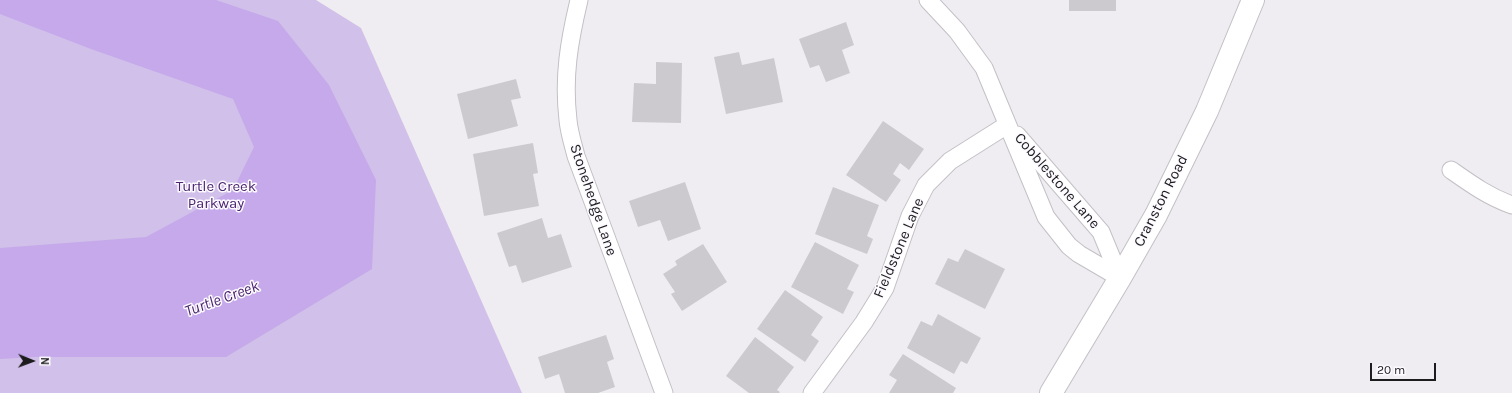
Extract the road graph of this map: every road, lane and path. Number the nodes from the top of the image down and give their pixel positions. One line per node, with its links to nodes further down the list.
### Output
1 (578, 0): 8 (street, Stonehedge Lane)
2 (928, 0): 4 (street, Cobblestone Lane)
3 (1252, 0): 7 (street, Cranston Road)
4 (1007, 124): 7 (street, Cobblestone Lane); 7 (street, Cobblestone Lane); 9 (street, Fieldstone Lane)
5 (1451, 170): 6 (street)
6 (1512, 205)
7 (1120, 278): 10 (street, Cranston Road)
8 (664, 393)
9 (812, 393)
10 (1051, 393)

